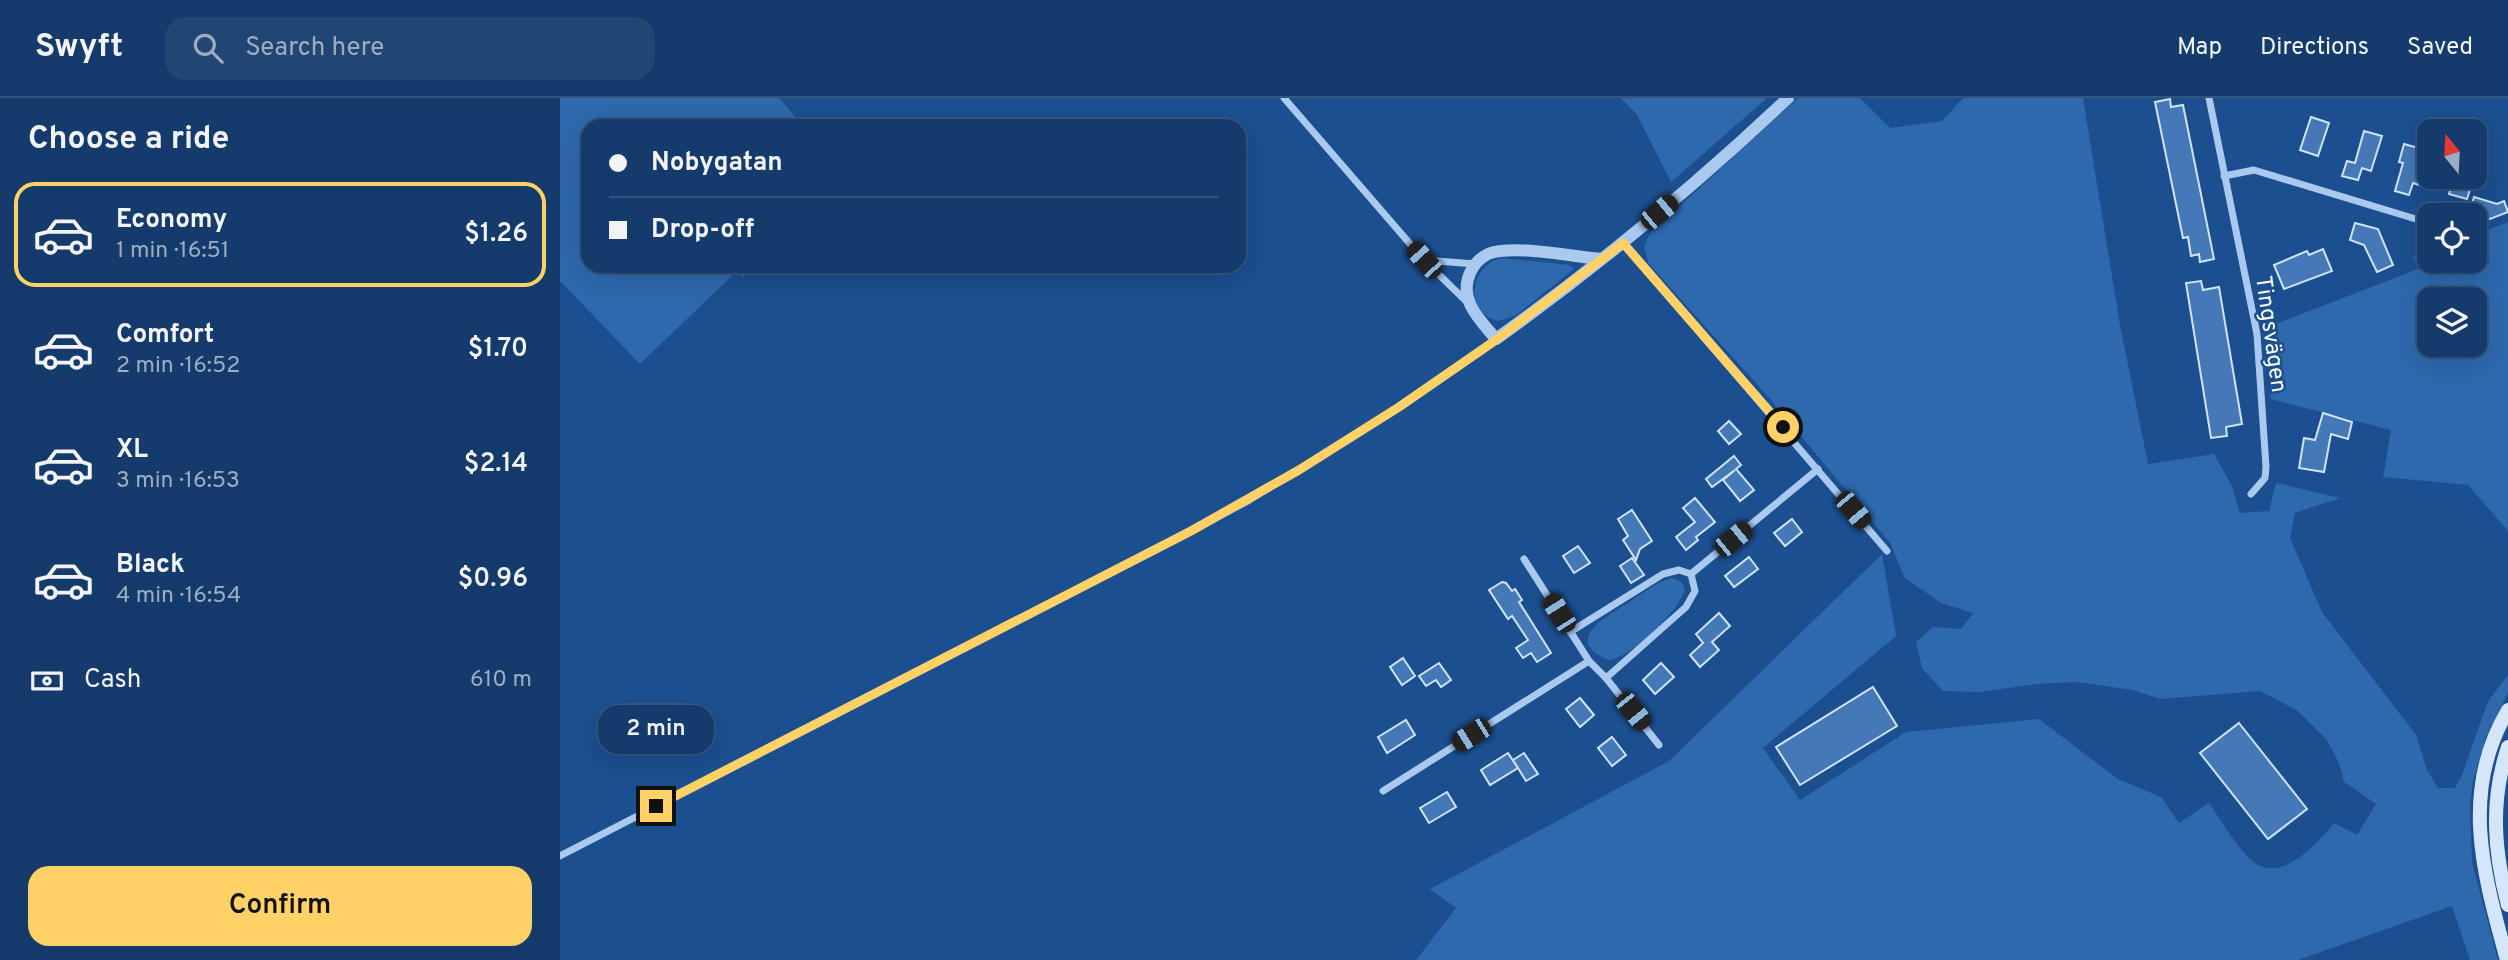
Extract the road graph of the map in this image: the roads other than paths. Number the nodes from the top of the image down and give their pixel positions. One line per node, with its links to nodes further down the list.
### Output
1 (1284, 98): 8 (street)
2 (1788, 98): 6 (street)
3 (2209, 98): 4 (street, Tingsvägen)
4 (2224, 176): 5 (street); 13 (street, Tingsvägen)
5 (2417, 219)
6 (1623, 243): 7 (street); 12 (street)
7 (1602, 259): 9 (street); 11 (street)
8 (1424, 260): 9 (street); 10 (street)
9 (1475, 264): 10 (street)
10 (1468, 304): 11 (street)
11 (1496, 340): 24 (street)
12 (1818, 469): 14 (street); 16 (street)
13 (2251, 494)
14 (1888, 551)
15 (1524, 559): 17 (street)
16 (1691, 575): 17 (street); 19 (street)
17 (1570, 632): 18 (street)
18 (1589, 661): 19 (street); 23 (street)
19 (1606, 678): 21 (street)
20 (2508, 710): 26 (main road)
21 (1659, 744)
22 (2508, 747): 25 (main road)
23 (1383, 791)
24 (560, 856)
25 (2508, 905)
26 (2507, 960)

